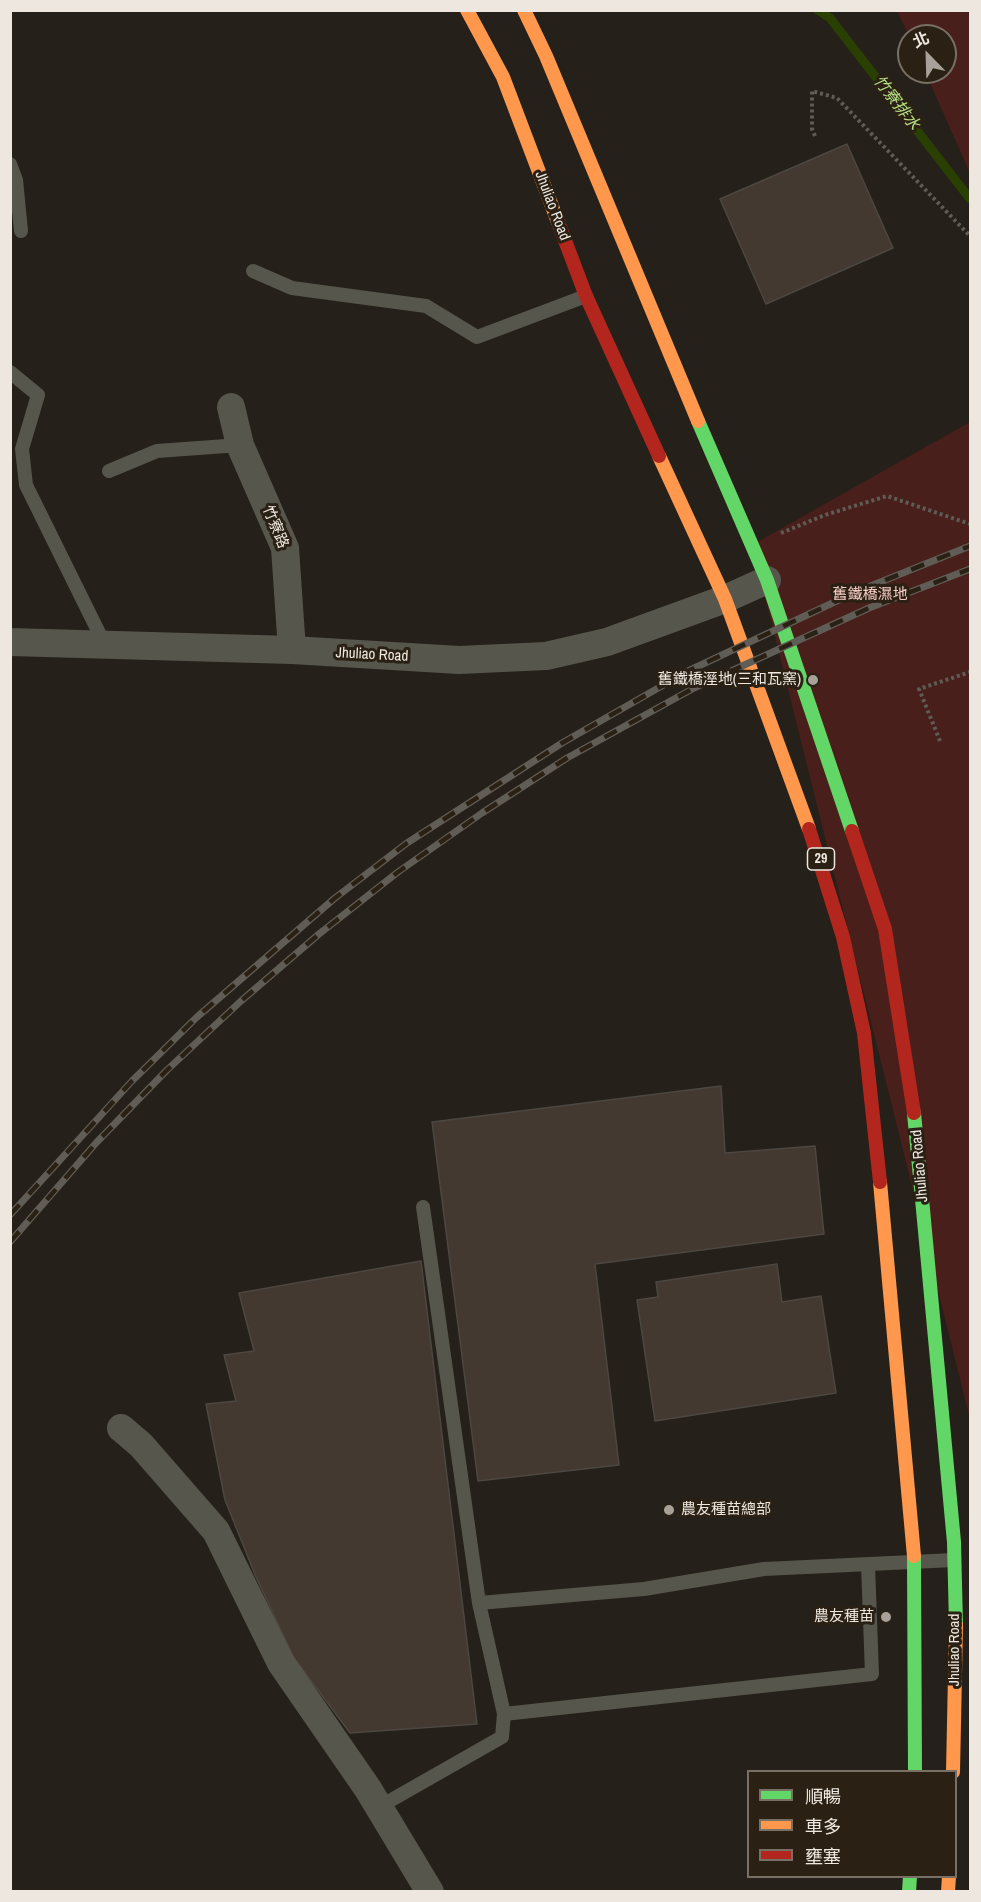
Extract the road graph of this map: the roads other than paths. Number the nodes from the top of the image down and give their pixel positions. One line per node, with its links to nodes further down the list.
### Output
1 (467, 10): 6 (main road, Jhuliao Road / 29)
2 (524, 10): 11 (main road, Jhuliao Road)
3 (10, 164): 4 (lane)
4 (21, 231)
5 (253, 271): 6 (lane)
6 (586, 296): 12 (main road, Jhuliao Road / 29)
7 (10, 372): 14 (lane)
8 (231, 406): 9 (street, 竹寮路)
9 (240, 445): 10 (lane); 15 (street, 竹寮路)
10 (109, 471)
11 (767, 580): 12 (street, Jhuliao Road); 18 (main road, Jhuliao Road)
12 (725, 599): 15 (street, Jhuliao Road); 19 (main road, Jhuliao Road / 29)
13 (10, 642): 14 (street, Jhuliao Road)
14 (105, 645): 15 (street, Jhuliao Road)
15 (292, 650)
16 (423, 1207): 21 (lane)
17 (121, 1428): 25 (street)
18 (954, 1560): 19 (lane); 24 (main road, Jhuliao Road)
19 (914, 1561): 20 (lane); 23 (main road, Jhuliao Road / 29)
20 (868, 1565): 21 (lane); 22 (lane)
21 (479, 1603): 22 (lane)
22 (504, 1714): 25 (lane)
23 (915, 1770)
24 (953, 1770)
25 (379, 1807): 26 (street)
26 (430, 1892)

